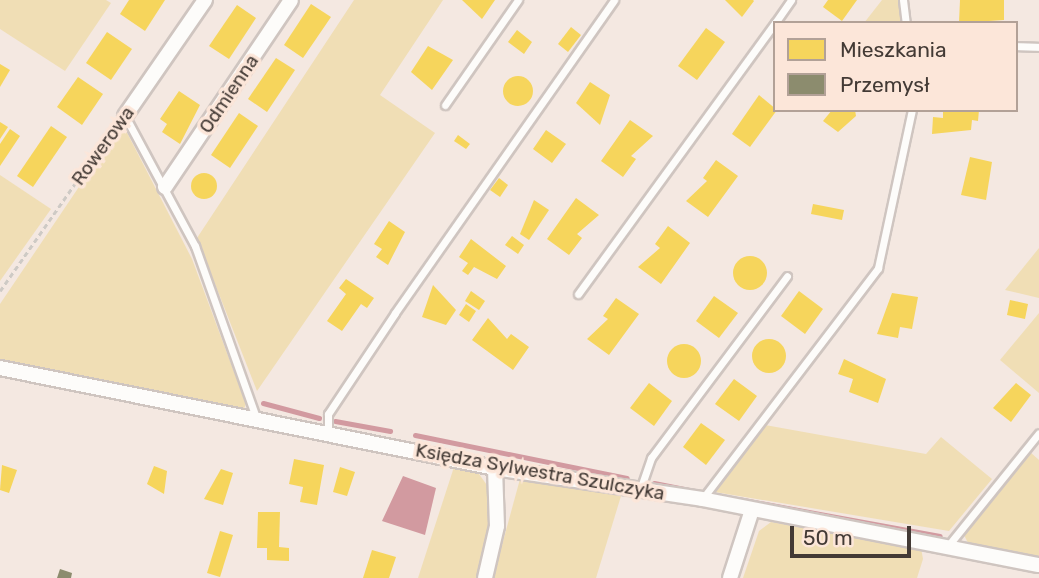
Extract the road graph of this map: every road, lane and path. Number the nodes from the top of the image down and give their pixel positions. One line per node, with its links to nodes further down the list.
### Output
1 (205, 0): 14 (street, Rowerowa)
2 (292, 0): 15 (street, Odmienna)
3 (518, 0): 12 (lane)
4 (614, 0): 21 (lane)
5 (791, 0): 7 (lane)
6 (903, 0): 8 (lane)
7 (776, 21)
8 (906, 21)
9 (773, 26): 18 (lane)
10 (1018, 46): 11 (lane)
11 (1039, 47)
12 (446, 105)
13 (912, 112): 25 (lane)
14 (125, 116): 15 (lane); 17 (path, Rowerowa)
15 (165, 187): 20 (lane)
16 (787, 276): 24 (lane)
17 (0, 291)
18 (578, 294)
19 (0, 368): 20 (street, Księdza Sylwestra Szulczyka)
20 (257, 421): 21 (street, Księdza Sylwestra Szulczyka)
21 (328, 431): 23 (street, Księdza Sylwestra Szulczyka)
22 (1039, 433): 27 (lane)
23 (495, 468): 24 (street, Księdza Sylwestra Szulczyka); 29 (street)
24 (640, 490): 25 (street, Księdza Sylwestra Szulczyka)
25 (702, 499): 26 (street, Księdza Sylwestra Szulczyka)
26 (752, 510): 27 (street, Księdza Sylwestra Szulczyka); 30 (street)
27 (945, 549): 28 (street, Księdza Sylwestra Szulczyka)
28 (1039, 565)
29 (485, 578)
30 (730, 578)

